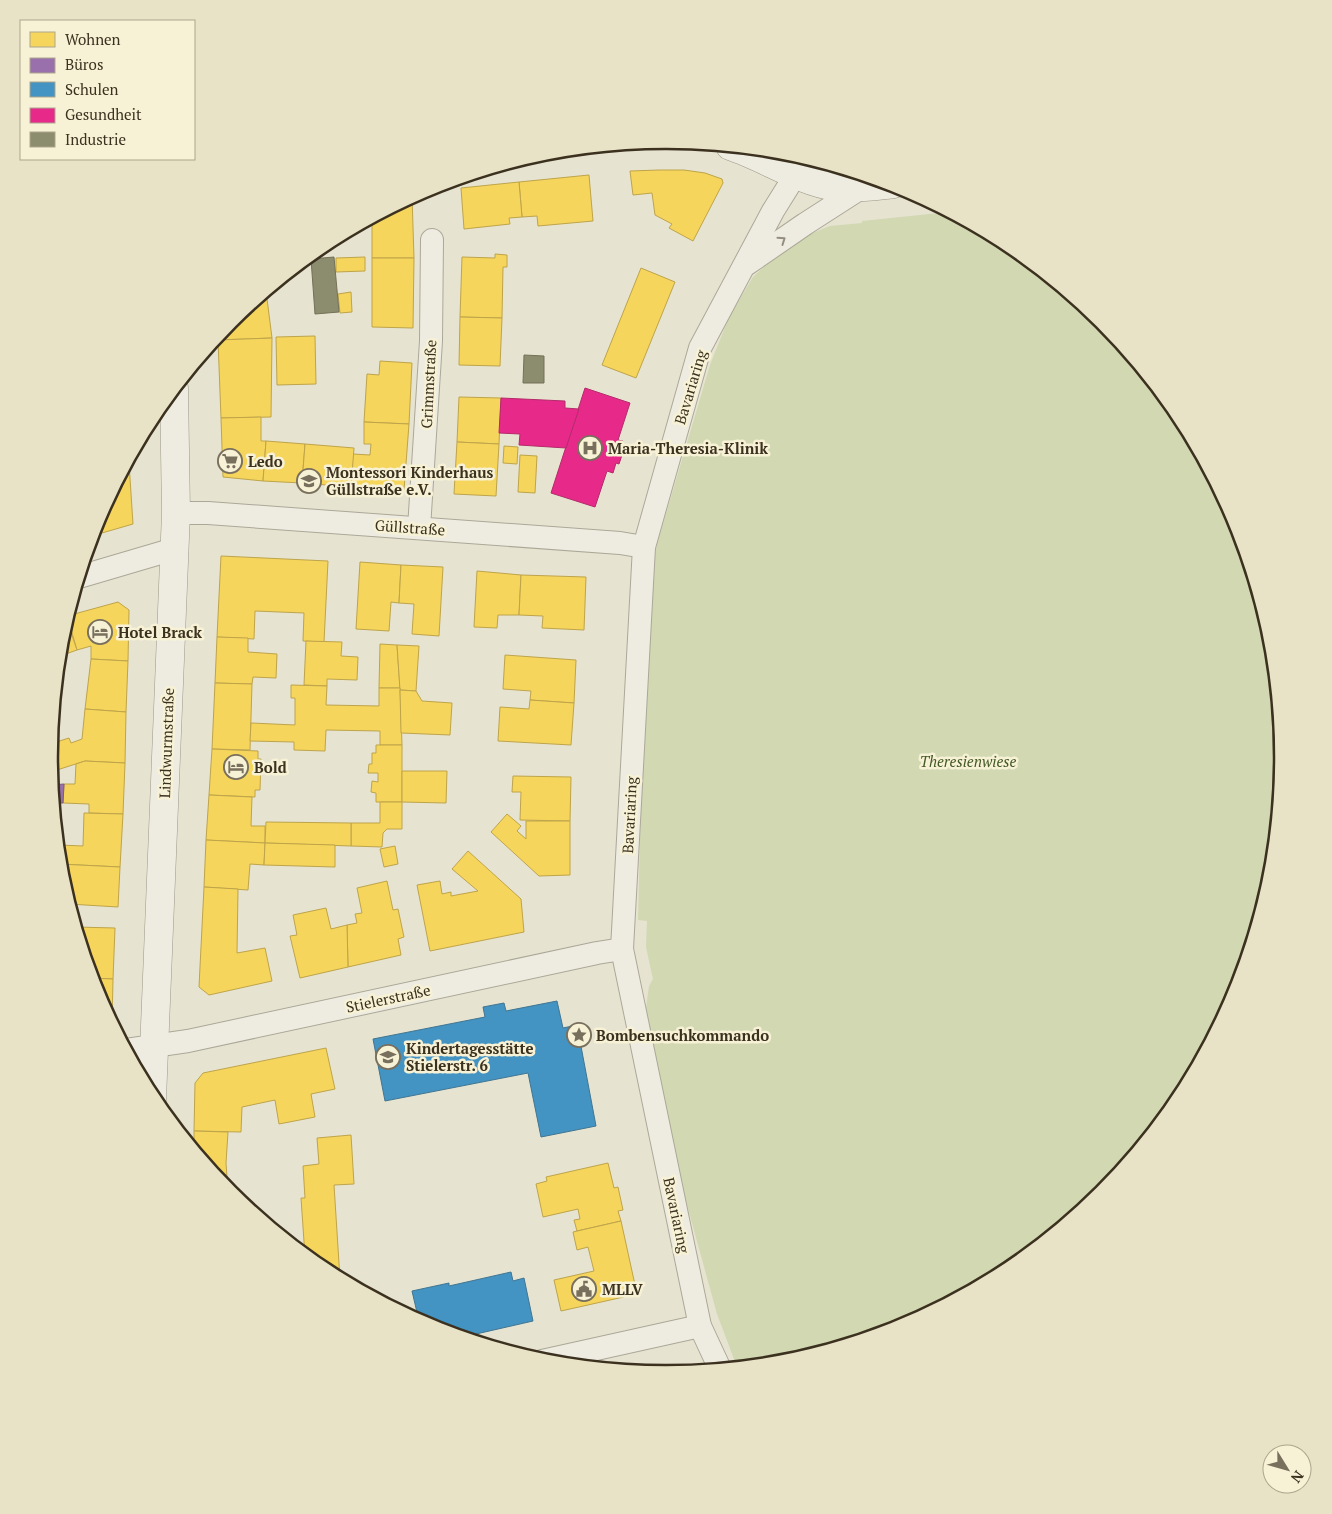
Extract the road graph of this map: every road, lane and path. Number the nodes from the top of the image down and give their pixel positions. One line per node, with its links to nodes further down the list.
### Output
1 (774, 158): 2 (main road)
2 (801, 166): 4 (main road); 6 (street, Bavariaring)
3 (876, 186): 4 (main road)
4 (862, 188): 6 (street, Bavariaring, one-way to 4)
5 (432, 240): 9 (street, Grimmstraße)
6 (742, 268): 10 (street, Bavariaring)
7 (174, 399): 8 (main road, Lindwurmstraße)
8 (176, 513): 9 (street, Güllstraße); 11 (main road, Lindwurmstraße)
9 (419, 528): 10 (street, Güllstraße)
10 (644, 548): 13 (street, Bavariaring)
11 (174, 549): 12 (street); 14 (main road, Lindwurmstraße)
12 (85, 576)
13 (622, 949): 14 (street, Stielerstraße); 17 (street, Bavariaring)
14 (153, 1046): 15 (street, Stielerstraße); 16 (main road, Lindwurmstraße)
15 (133, 1049)
16 (152, 1083)
17 (700, 1326): 18 (street); 19 (street, Bavariaring)
18 (563, 1356)
19 (717, 1363)

